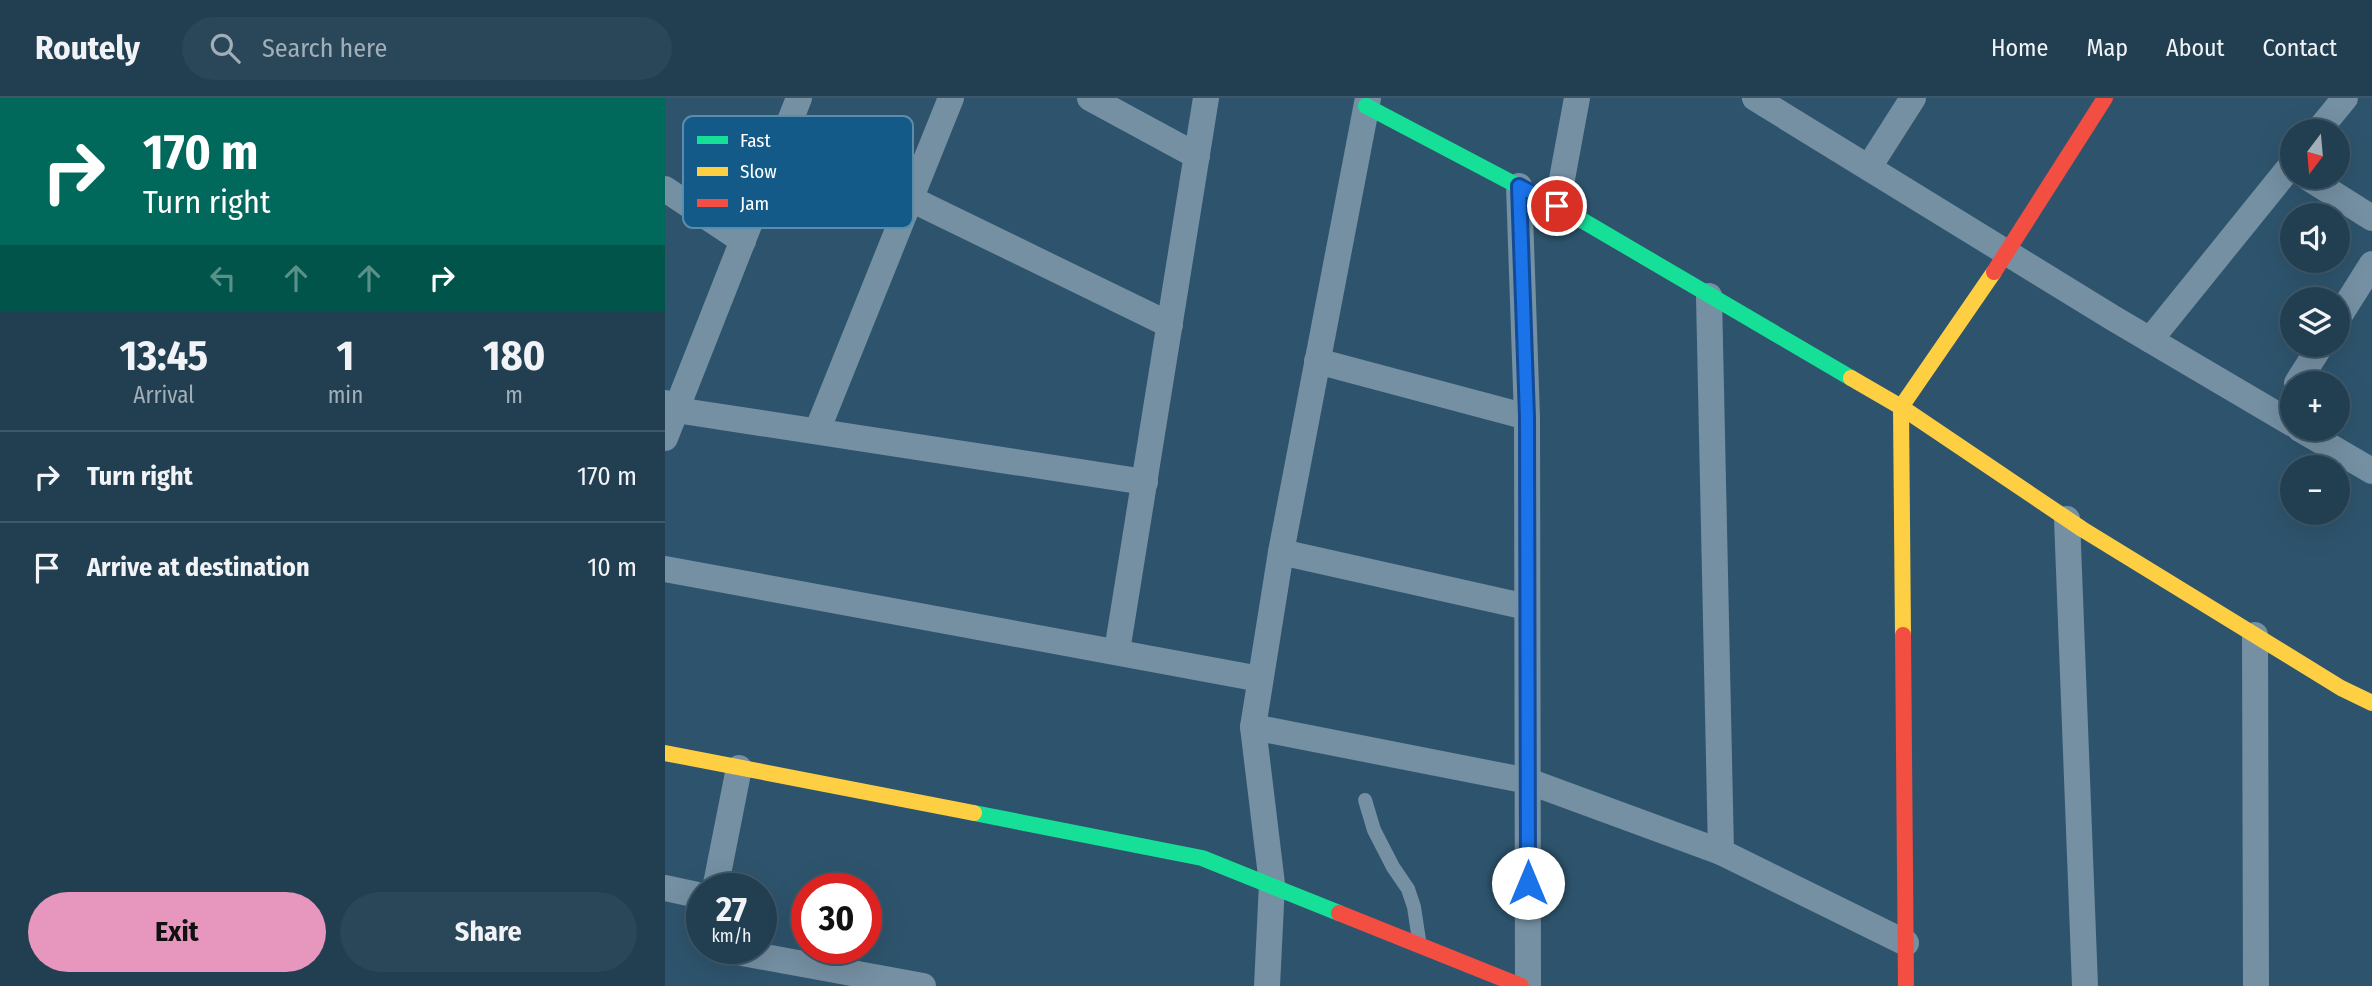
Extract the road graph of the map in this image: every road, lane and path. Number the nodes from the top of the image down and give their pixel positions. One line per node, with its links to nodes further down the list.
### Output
1 (799, 98): 11 (street)
2 (951, 98): 19 (street)
3 (1090, 98): 13 (street)
4 (1206, 98): 13 (street)
5 (1577, 98): 22 (street)
6 (1913, 98): 14 (street)
7 (2105, 98): 28 (street)
8 (2344, 98): 12 (street)
9 (1762, 100): 14 (street)
10 (1367, 102): 15 (street); 34 (street)
11 (792, 116)
12 (2327, 119)
13 (1197, 156): 32 (street)
14 (1869, 167): 28 (street)
15 (1519, 186): 22 (street); 37 (street)
16 (2280, 187): 33 (street)
17 (665, 189): 21 (street)
18 (2328, 189): 23 (street)
19 (913, 194)
20 (913, 200): 32 (street)
21 (683, 201)
22 (1557, 206): 30 (street)
23 (2372, 218)
24 (724, 228): 27 (street)
25 (748, 228): 27 (street)
26 (899, 228): 39 (street)
27 (743, 241): 35 (street)
28 (2008, 253): 33 (street); 36 (street)
29 (2372, 264): 31 (street)
30 (1709, 296): 36 (street); 57 (street)
31 (2350, 299)
32 (1170, 325): 43 (street)
33 (2150, 340): 38 (street)
34 (1317, 361): 37 (street); 45 (street)
35 (671, 406): 39 (street); 40 (street)
36 (1901, 407): 44 (street); 62 (street)
37 (1527, 417): 47 (street)
38 (2280, 417)
39 (817, 432): 43 (street)
40 (665, 438)
41 (2321, 441): 42 (street)
42 (2372, 471)
43 (1145, 482): 49 (street)
44 (2067, 519): 48 (street); 70 (street)
45 (1281, 552): 47 (street); 50 (street)
46 (665, 569): 49 (street)
47 (1527, 607): 55 (street)
48 (2255, 635): 51 (street); 71 (street)
49 (1117, 651): 50 (street)
50 (1260, 679): 52 (street)
51 (2372, 703)
52 (1253, 727): 55 (street); 59 (street)
53 (665, 754): 54 (street)
54 (739, 768): 58 (street); 59 (street)
55 (1528, 781): 57 (street); 68 (street)
56 (1365, 800): 63 (lane)
57 (1721, 852): 62 (street)
58 (718, 873)
59 (1272, 884): 63 (street); 66 (street)
60 (665, 888): 61 (street)
61 (686, 893)
62 (1906, 943): 69 (street)
63 (1420, 945): 67 (street)
64 (777, 959): 65 (street)
65 (923, 986)
66 (1267, 986)
67 (1521, 986)
68 (1528, 986)
69 (1906, 986)
70 (2085, 986)
71 (2256, 986)

